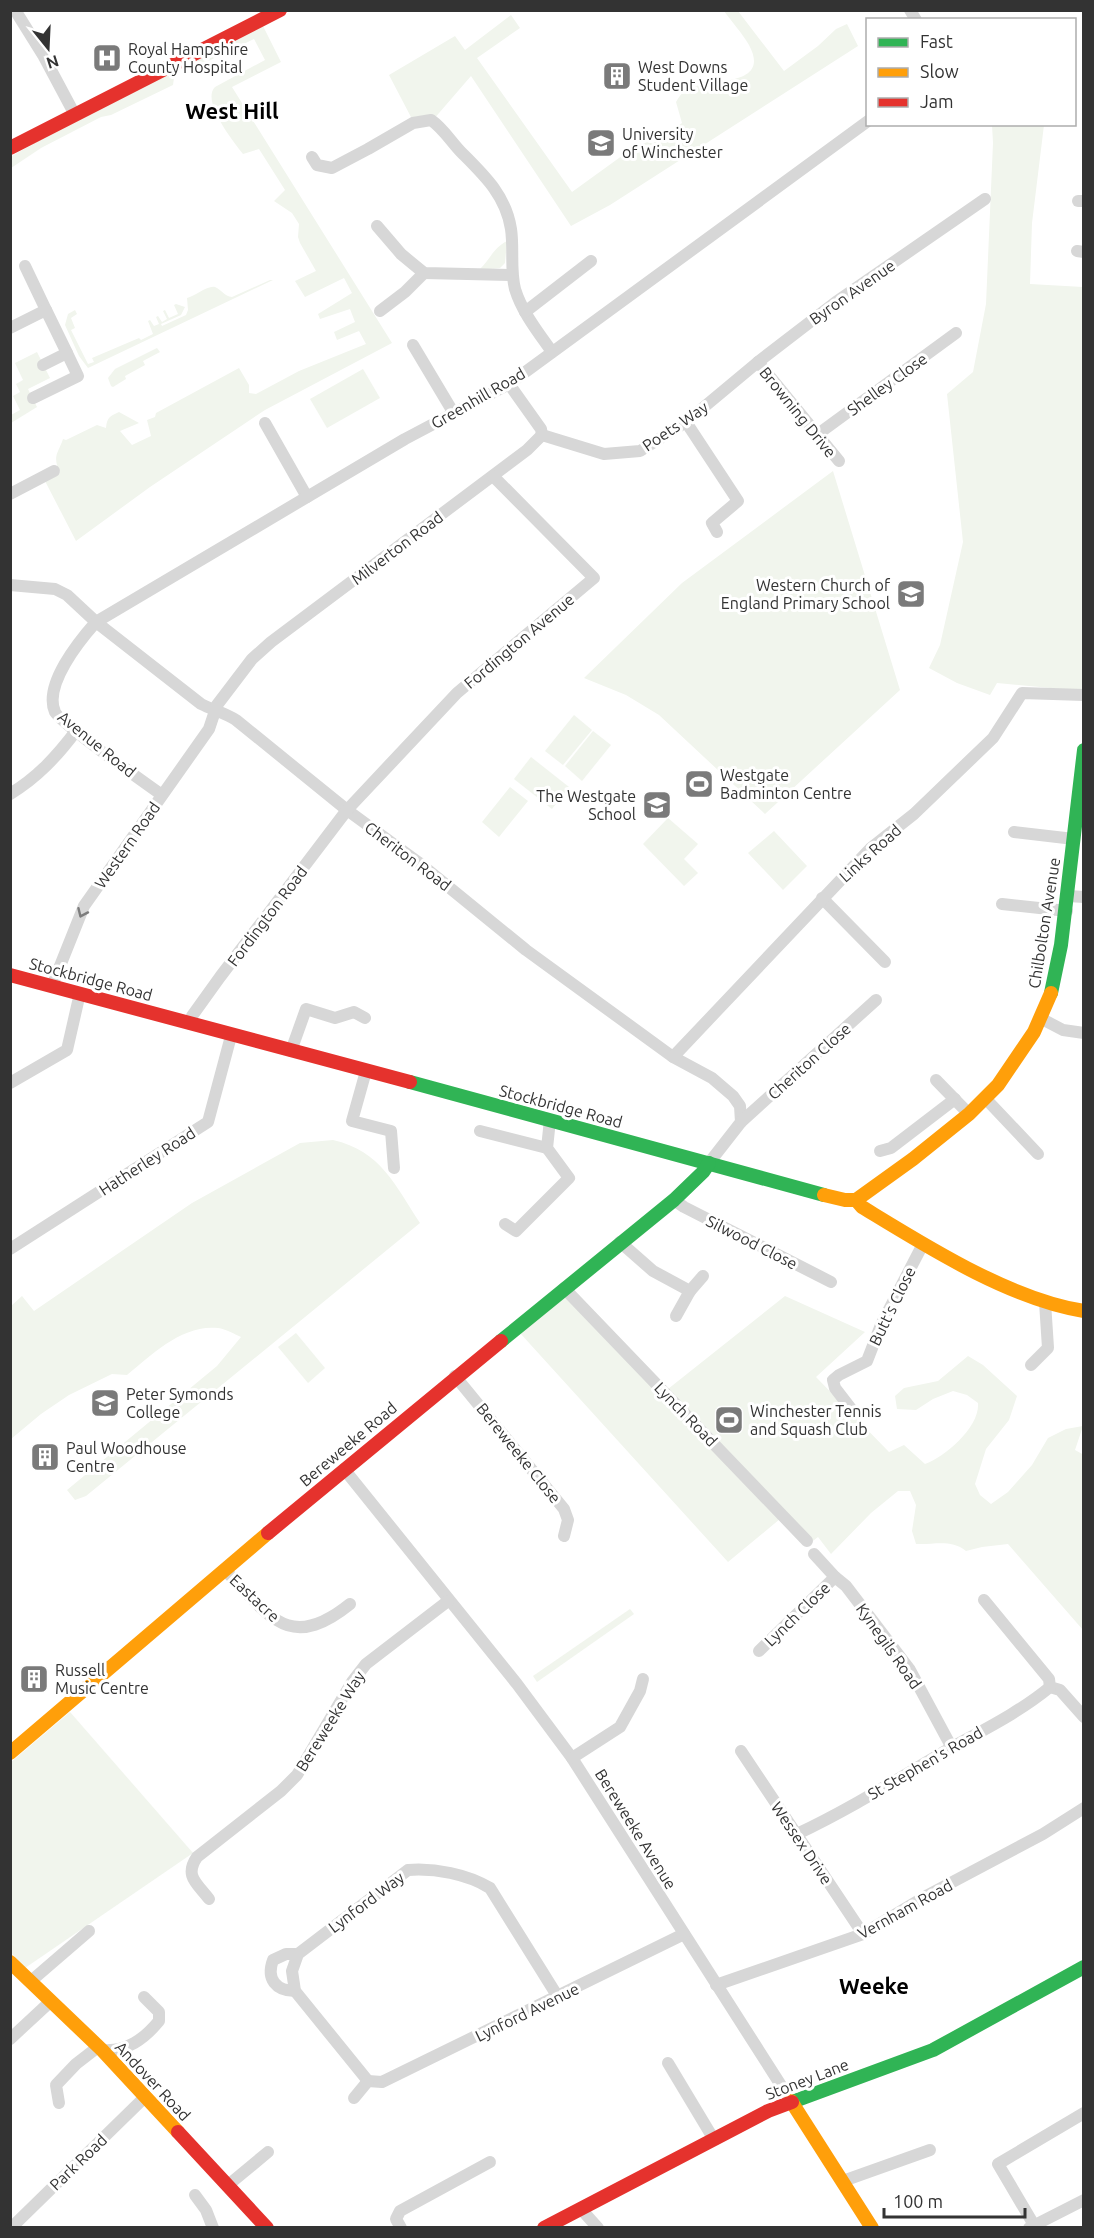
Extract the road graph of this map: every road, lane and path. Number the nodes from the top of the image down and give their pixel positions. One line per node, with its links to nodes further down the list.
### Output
1 (15, 10): 3 (street)
2 (280, 10): 3 (main road)
3 (75, 115): 5 (main road)
4 (866, 122): 19 (street, Greenhill Road)
5 (10, 148)
6 (312, 158): 12 (street)
7 (982, 218): 21 (street, Byron Avenue)
8 (376, 226): 11 (street)
9 (591, 261): 15 (street)
10 (25, 266): 13 (street)
11 (424, 273): 12 (street); 14 (street)
12 (513, 275): 15 (street)
13 (46, 310): 16 (street); 20 (street)
14 (380, 311)
15 (525, 312): 19 (street)
16 (10, 328)
17 (956, 333): 29 (street, Shelley Close)
18 (413, 345): 26 (street)
19 (552, 352): 23 (street, Greenhill Road)
20 (67, 353): 22 (street); 25 (street)
21 (758, 362): 24 (street, Byron Avenue); 29 (street, Browning Drive)
22 (43, 365)
23 (509, 384): 26 (street, Greenhill Road); 30 (street)
24 (732, 384): 27 (street, Poets Way)
25 (33, 398)
26 (453, 412): 35 (street, Greenhill Road)
27 (686, 422): 30 (street, Poets Way); 36 (street)
28 (265, 423): 35 (street)
29 (818, 434): 31 (street, Browning Drive)
30 (542, 435): 33 (street, Milverton Road)
31 (838, 462)
32 (54, 471): 34 (street)
33 (493, 476): 40 (street, Milverton Road); 46 (street, Fordington Avenue)
34 (10, 494)
35 (308, 497): 38 (street, Greenhill Road)
36 (717, 532)
37 (13, 585): 38 (street, Cheriton Road)
38 (96, 622): 40 (street, Cheriton Road); 41 (street, Avenue Road)
39 (1083, 694): 51 (street, Links Road)
40 (214, 711): 44 (street, Western Road); 46 (street, Cheriton Road)
41 (76, 731): 43 (street); 44 (street, Avenue Road)
42 (1083, 750): 45 (main road, Chilbolton Avenue)
43 (10, 794)
44 (162, 795): 56 (street, Western Road, one-way to 56)
45 (1081, 805): 48 (main road, Chilbolton Avenue)
46 (347, 810): 61 (street, Fordington Road); 65 (street, Cheriton Road)
47 (1014, 832): 48 (street)
48 (1074, 839): 49 (main road, Chilbolton Avenue)
49 (1068, 896): 50 (street); 53 (main road, Chilbolton Avenue)
50 (1083, 897)
51 (822, 898): 54 (street); 65 (street, Links Road)
52 (1002, 903): 53 (street)
53 (1067, 911): 60 (main road, Chilbolton Avenue)
54 (885, 962)
55 (10, 975): 56 (main road, Stockbridge Road)
56 (52, 986): 57 (main road, Stockbridge Road)
57 (80, 993): 61 (main road, Stockbridge Road); 68 (street)
58 (876, 1000): 73 (street, Cheriton Close)
59 (365, 1018): 64 (street)
60 (1040, 1018): 62 (street); 69 (main road, Chilbolton Avenue)
61 (190, 1023): 63 (main road, Stockbridge Road)
62 (1083, 1033)
63 (231, 1036): 64 (main road, Stockbridge Road); 85 (street, Hatherley Road)
64 (291, 1051): 66 (main road, Stockbridge Road)
65 (674, 1057): 73 (street, Cheriton Road)
66 (366, 1071): 72 (main road, Stockbridge Road); 79 (street)
67 (936, 1080): 70 (street)
68 (10, 1083)
69 (985, 1098): 71 (main road, Chilbolton Avenue); 77 (street)
70 (955, 1100): 71 (street); 76 (street)
71 (969, 1113): 81 (main road, Chilbolton Avenue)
72 (550, 1120): 75 (street); 78 (main road, Stockbridge Road)
73 (741, 1122): 78 (street)
74 (480, 1131): 75 (street)
75 (547, 1148): 82 (street)
76 (880, 1150)
77 (1038, 1154)
78 (709, 1163): 80 (main road, Bereweeke Road); 81 (main road, Stockbridge Road)
79 (394, 1168)
80 (674, 1200): 83 (main road, Bereweeke Road); 87 (street, Silwood Close)
81 (856, 1200): 84 (main road, Stockbridge Road)
82 (505, 1224)
83 (621, 1242): 88 (main road, Bereweeke Road); 89 (street)
84 (922, 1244): 90 (main road, Stockbridge Road); 95 (street, Butt's Close)
85 (10, 1249)
86 (704, 1276): 89 (street)
87 (831, 1282)
88 (564, 1288): 94 (main road, Bereweeke Road); 98 (street, Lynch Road)
89 (690, 1291): 92 (street)
90 (1045, 1302): 91 (main road, Stockbridge Road); 93 (street)
91 (1083, 1311)
92 (676, 1316)
93 (1032, 1365)
94 (455, 1376): 96 (main road, Bereweeke Road); 97 (street, Bereweeke Close)
95 (855, 1414)
96 (344, 1469): 100 (main road, Bereweeke Road); 103 (street, Bereweeke Avenue)
97 (564, 1536)
98 (807, 1541)
99 (814, 1554): 101 (street, Kynegils Road)
100 (225, 1569): 104 (street, Eastacre); 112 (main road, Bereweeke Road)
101 (835, 1577): 105 (street, Lynch Close); 110 (street, Kynegils Road)
102 (984, 1600): 107 (street)
103 (448, 1601): 113 (street, Bereweeke Avenue); 116 (street, Bereweeke Way)
104 (350, 1604)
105 (759, 1651)
106 (643, 1679): 113 (street)
107 (1050, 1687): 108 (street); 110 (street, St Stephen's Road)
108 (1079, 1702): 109 (street)
109 (1083, 1717)
110 (952, 1748): 115 (street, St Stephen's Road)
111 (741, 1751): 115 (street, Wessex Drive)
112 (10, 1753)
113 (572, 1758): 118 (street, Bereweeke Avenue)
114 (1083, 1808): 119 (street, Vernham Road)
115 (797, 1834): 119 (street, Wessex Drive)
116 (209, 1899)
117 (89, 1930): 123 (street)
118 (684, 1934): 124 (street, Bereweeke Avenue); 126 (street, Lynford Avenue)
119 (863, 1934): 124 (street, Vernham Road)
120 (298, 1954): 125 (street); 125 (street, Lynford Way); 126 (street, Lynford Way)
121 (10, 1962): 123 (main road, Andover Road)
122 (1083, 1967): 135 (main road, Stoney Lane)
123 (31, 1981): 128 (main road, Andover Road)
124 (716, 1985): 135 (street, Bereweeke Avenue)
125 (296, 1991): 132 (street, Lynford Way)
126 (558, 1996): 132 (street, Lynford Avenue)
127 (144, 1997): 130 (street)
128 (51, 2001): 129 (street); 130 (main road, Andover Road)
129 (10, 2040)
130 (100, 2049): 133 (main road, Andover Road); 136 (street)
131 (668, 2063): 138 (street)
132 (368, 2081): 134 (street)
133 (146, 2097): 143 (main road, Andover Road); 150 (street, Park Road)
134 (354, 2098)
135 (791, 2101): 138 (main road, Stoney Lane); 142 (main road, Bereweeke Avenue)
136 (59, 2103)
137 (1083, 2113): 148 (street)
138 (713, 2138): 146 (main road, Stoney Lane)
139 (930, 2150): 142 (street)
140 (267, 2152): 143 (street)
141 (490, 2162): 153 (street)
142 (843, 2181): 155 (main road, Bereweeke Avenue)
143 (226, 2186): 147 (main road, Andover Road)
144 (195, 2194): 151 (street)
145 (1082, 2204): 148 (street)
146 (580, 2209): 149 (main road, Stoney Lane); 154 (street)
147 (251, 2221): 152 (main road, Andover Road)
148 (1032, 2226)
149 (547, 2227)
150 (11, 2228)
151 (213, 2228)
152 (267, 2228)
153 (401, 2228)
154 (597, 2228)
155 (872, 2228)

